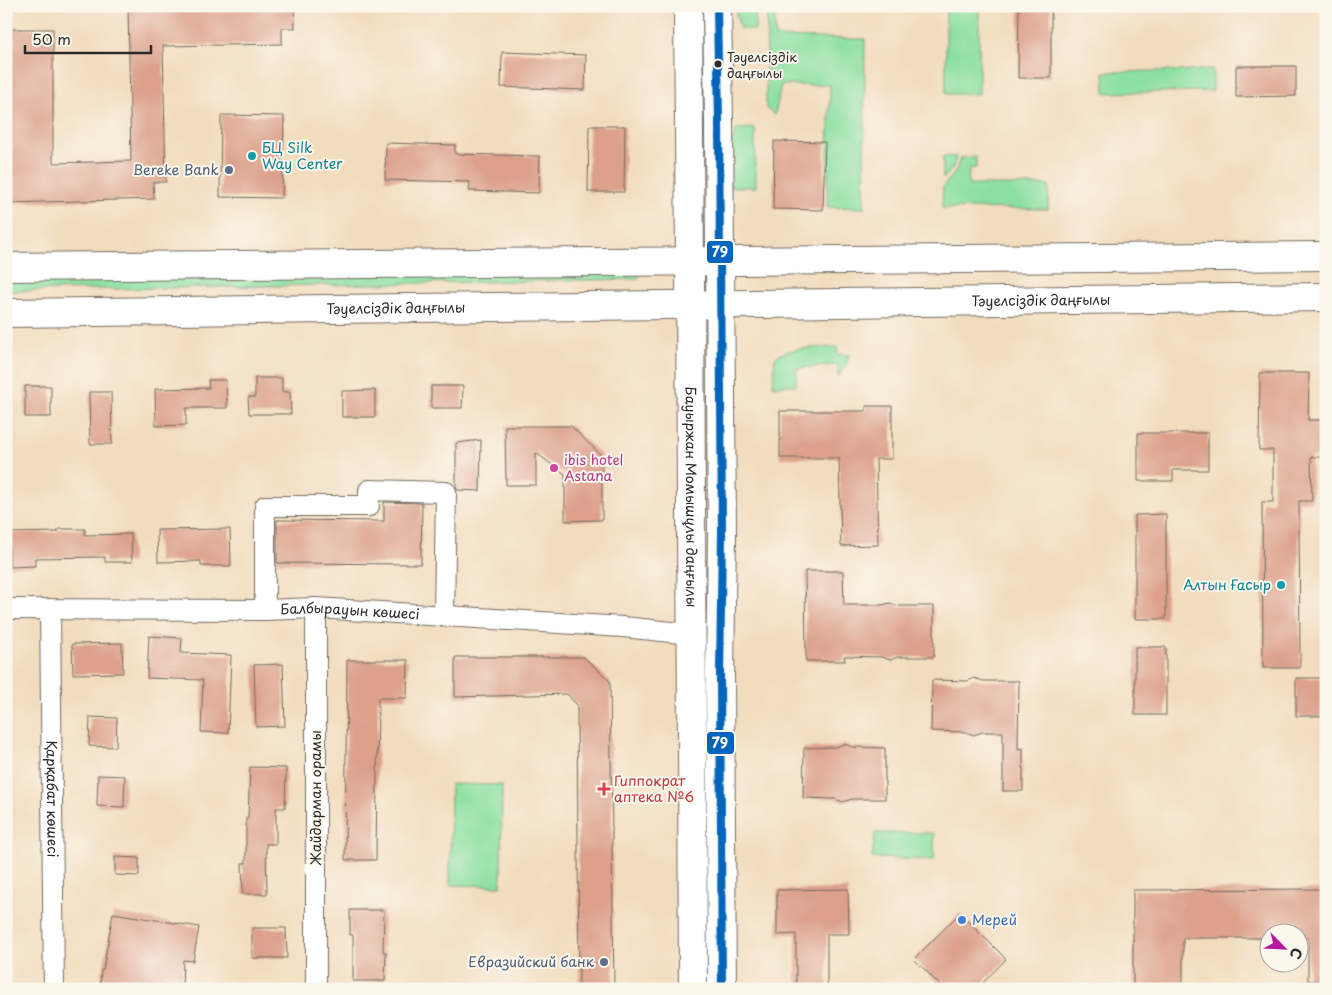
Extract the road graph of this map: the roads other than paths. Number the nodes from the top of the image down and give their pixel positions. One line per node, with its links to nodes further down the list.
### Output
1 (688, 6): 4 (main road, Бауыржан Момышұлы даңғылы)
2 (716, 6): 5 (main road)
3 (1326, 256): 5 (main road)
4 (690, 261): 5 (main road); 6 (main road); 9 (main road, Бауыржан Момышұлы даңғылы)
5 (720, 261): 8 (main road)
6 (6, 267)
7 (1326, 297): 8 (main road, Тәуелсіздік даңғылы)
8 (720, 304): 9 (main road, Тәуелсіздік даңғылы); 20 (main road)
9 (690, 305): 10 (main road, Тәуелсіздік даңғылы); 16 (main road, Бауыржан Момышұлы даңғылы)
10 (6, 313)
11 (316, 608): 14 (street, Балбырауын көшесі); 15 (street, Балбырауын көшесі); 18 (street, Жайдарман орамы)
12 (6, 609): 13 (street, Балбырауын көшесі)
13 (50, 609): 14 (street, Балбырауын көшесі); 17 (street, Қарқабат көшесі)
14 (264, 610): 15 (street)
15 (444, 616): 16 (street, Балбырауын көшесі)
16 (691, 634): 19 (main road, Бауыржан Момышұлы даңғылы)
17 (54, 989)
18 (316, 989)
19 (693, 989)
20 (722, 989)

